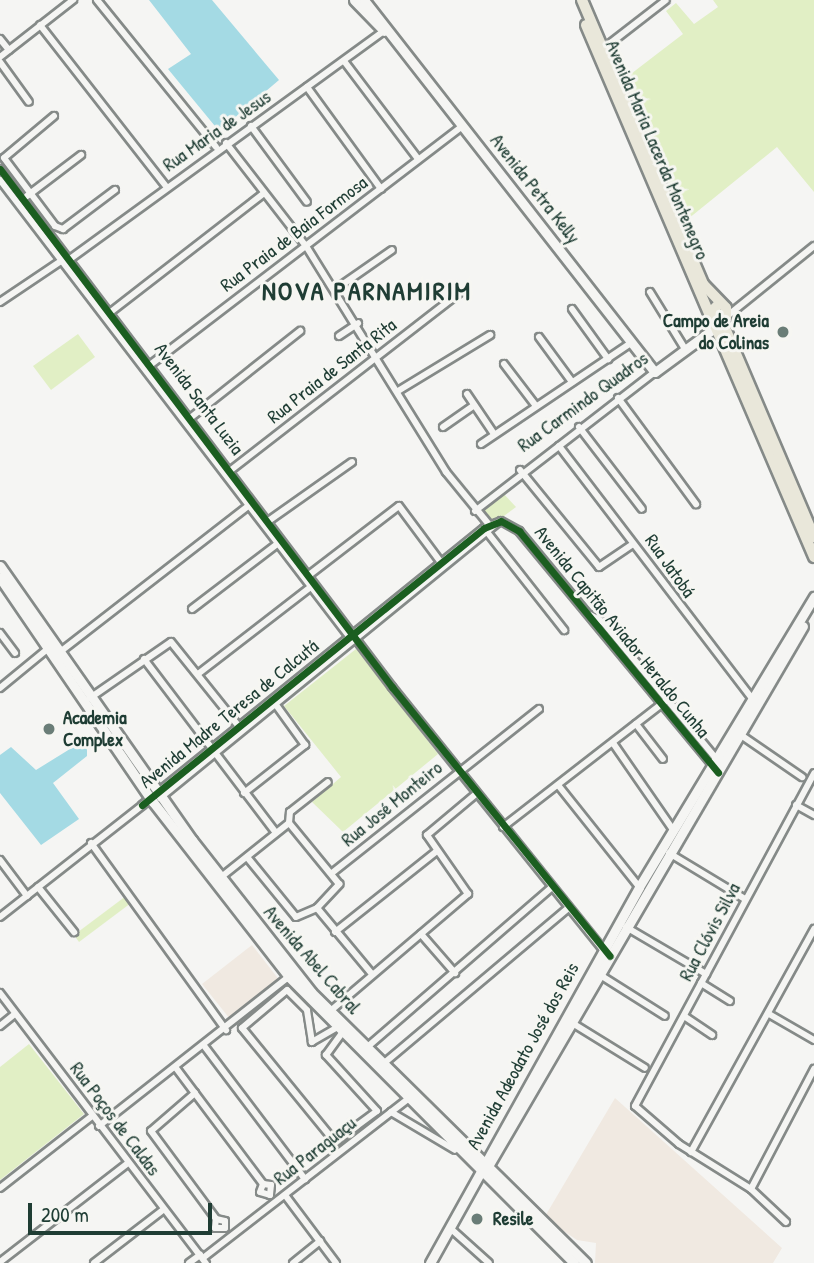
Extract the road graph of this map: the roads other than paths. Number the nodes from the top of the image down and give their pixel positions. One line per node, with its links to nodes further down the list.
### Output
1 (73, 0): 8 (street)
2 (97, 0): 21 (street)
3 (354, 0): 9 (main road, Avenida Petra Kelly)
4 (364, 0): 9 (main road, Avenida Petra Kelly)
5 (575, 0): 43 (main road, Avenida Maria Lacerda Montenegro)
6 (582, 0): 11 (main road, Avenida Maria Lacerda Montenegro)
7 (666, 0): 11 (street)
8 (40, 25): 12 (street); 26 (street)
9 (384, 31): 14 (street, Rua Maria de Jesus); 19 (main road, Avenida Petra Kelly)
10 (0, 39): 12 (street)
11 (604, 48): 43 (main road, Avenida Maria Lacerda Montenegro)
12 (9, 50): 13 (street)
13 (0, 60): 16 (street)
14 (344, 61): 15 (street, Rua Maria de Jesus); 23 (street)
15 (307, 87): 18 (street, Rua Maria de Jesus); 27 (street)
16 (29, 102)
17 (54, 116): 30 (street)
18 (251, 126): 20 (street, Rua Maria de Jesus); 31 (street)
19 (463, 126): 23 (street, Rua Praia de Baia Formosa); 49 (main road, Avenida Petra Kelly)
20 (226, 143): 21 (street, Rua Maria de Jesus); 29 (street)
21 (216, 147): 26 (street, Rua Maria de Jesus)
22 (81, 155): 30 (street)
23 (418, 159): 27 (street, Rua Praia de Baia Formosa)
24 (0, 169): 30 (street, Avenida Santa Luzia)
25 (0, 180): 36 (street, Avenida Santa Luzia)
26 (166, 186): 35 (street, Rua Maria de Jesus)
27 (381, 189): 32 (street, Rua Praia de Baia Formosa)
28 (115, 190): 30 (street)
29 (264, 193): 32 (street); 42 (street)
30 (27, 196): 35 (street, Avenida Santa Luzia)
31 (307, 201)
32 (306, 246): 37 (street); 54 (street, Rua Praia de Baia Formosa)
33 (814, 246): 43 (street, Rua Carmindo Quadros)
34 (393, 250): 37 (street)
35 (70, 259): 42 (street, Avenida Santa Luzia)
36 (61, 261): 40 (street); 54 (street, Avenida Santa Luzia)
37 (336, 289): 44 (street)
38 (650, 292): 50 (street)
39 (459, 293): 51 (street, Rua Praia de Santa Rita)
40 (0, 302)
41 (572, 309): 52 (street)
42 (112, 312): 54 (street, Avenida Santa Luzia)
43 (719, 316): 50 (main road, Rua Carmindo Quadros); 82 (main road, Avenida Maria Lacerda Montenegro); 85 (main road, Avenida Maria Lacerda Montenegro)
44 (358, 323): 47 (street); 51 (street)
45 (300, 331): 62 (street)
46 (490, 335): 57 (street)
47 (339, 337)
48 (539, 337): 56 (street)
49 (632, 342): 52 (street); 55 (main road, Avenida Petra Kelly)
50 (685, 349): 55 (main road, Rua Carmindo Quadros)
51 (378, 354): 57 (street); 70 (street, Rua Praia de Santa Rita)
52 (608, 359): 56 (street)
53 (504, 364): 61 (street)
54 (149, 366): 62 (street, Avenida Santa Luzia); 63 (street, Avenida Santa Luzia)
55 (654, 372): 59 (street, Rua Carmindo Quadros)
56 (572, 382): 61 (street)
57 (398, 391): 77 (street)
58 (467, 394): 60 (street)
59 (618, 398): 65 (street, Rua Carmindo Quadros); 74 (street)
60 (474, 405): 64 (street); 66 (street)
61 (536, 406): 66 (street)
62 (192, 417): 63 (street); 70 (street, Avenida Santa Luzia)
63 (185, 423): 72 (street, Avenida Santa Luzia)
64 (443, 427)
65 (579, 427): 68 (street, Rua Carmindo Quadros); 76 (street)
66 (494, 434): 67 (street)
67 (481, 444)
68 (559, 446): 71 (street, Rua Carmindo Quadros); 84 (street, Rua Jatobá)
69 (352, 462): 78 (street)
70 (232, 469): 72 (street, Rua Praia de Santa Rita); 73 (street, Avenida Santa Luzia)
71 (520, 470): 77 (street, Rua Carmindo Quadros); 84 (street)
72 (225, 474): 75 (street, Avenida Santa Luzia)
73 (255, 500): 75 (street); 78 (street, Avenida Santa Luzia)
74 (696, 504)
75 (248, 506): 79 (street, Avenida Santa Luzia); 97 (street)
76 (642, 509)
77 (475, 510): 80 (street)
78 (270, 520): 79 (street); 81 (street, Avenida Santa Luzia)
79 (263, 526): 83 (street, Avenida Santa Luzia)
80 (490, 527): 87 (street, Avenida Madre Teresa de Calcutá); 94 (street); 103 (street, Avenida Capitão Aviador Heraldo Cunha)
81 (280, 533): 83 (street); 88 (street, Avenida Santa Luzia)
82 (814, 537)
83 (275, 541): 88 (street, Avenida Santa Luzia); 93 (street)
84 (633, 544): 104 (street, Rua Jatobá)
85 (814, 557)
86 (0, 566): 97 (main road, Avenida Abel Cabral)
87 (443, 566): 88 (street); 96 (street, Avenida Madre Teresa de Calcutá)
88 (307, 576): 90 (street, Avenida Santa Luzia)
89 (0, 578): 97 (main road, Avenida Abel Cabral)
90 (313, 585): 96 (street, Avenida Santa Luzia); 100 (street)
91 (814, 597): 104 (main road, Avenida Adeodato José dos Reis)
92 (814, 607): 104 (main road, Avenida Adeodato José dos Reis)
93 (192, 609)
94 (564, 630)
95 (0, 634): 98 (street)
96 (354, 638): 105 (street, Avenida Madre Teresa de Calcutá); 107 (street, Avenida Madre Teresa de Calcutá); 115 (street, Avenida Santa Luzia)
97 (54, 648): 101 (street); 102 (main road, Avenida Abel Cabral)
98 (15, 653)
99 (144, 659): 100 (street); 102 (street); 111 (street)
100 (198, 674): 107 (street)
101 (0, 688)
102 (88, 699): 122 (main road, Avenida Abel Cabral)
103 (665, 701): 108 (street); 114 (street, Avenida Capitão Aviador Heraldo Cunha)
104 (755, 701): 109 (main road, Avenida Adeodato José dos Reis)
105 (275, 705): 112 (street, Avenida Madre Teresa de Calcutá); 120 (street)
106 (538, 709): 115 (street, Rua José Monteiro)
107 (237, 724): 111 (street, Avenida Madre Teresa de Calcutá)
108 (636, 724): 110 (street); 113 (street)
109 (737, 732): 114 (main road, Avenida Adeodato José dos Reis); 117 (street)
110 (613, 743): 119 (street); 127 (street)
111 (208, 747): 112 (street); 122 (street, Avenida Madre Teresa de Calcutá)
112 (215, 754): 120 (street); 122 (street, Avenida Madre Teresa de Calcutá)
113 (663, 759)
114 (717, 765): 127 (main road, Avenida Adeodato José dos Reis)
115 (459, 771): 121 (street, Avenida Santa Luzia); 134 (street, Rua José Monteiro)
116 (814, 772): 123 (street, Rua Clóvis Silva)
117 (802, 778)
118 (328, 782): 125 (street)
119 (558, 785): 126 (street); 137 (street)
120 (244, 793): 128 (street)
121 (477, 793): 126 (street, Avenida Santa Luzia); 130 (street)
122 (155, 796): 129 (street, Avenida Madre Teresa de Calcutá); 135 (main road, Avenida Abel Cabral)
123 (796, 805): 124 (street); 140 (street, Rua Clóvis Silva)
124 (814, 816)
125 (289, 823): 128 (street); 134 (street)
126 (503, 827): 138 (street, Avenida Santa Luzia)
127 (676, 832): 131 (main road, Avenida Adeodato José dos Reis); 137 (main road, Avenida Adeodato José dos Reis)
128 (276, 833): 132 (street)
129 (91, 844): 136 (street, Avenida Madre Teresa de Calcutá); 165 (street)
130 (437, 851): 146 (street); 148 (street)
131 (668, 853): 140 (street); 144 (main road, Avenida Adeodato José dos Reis)
132 (247, 858): 135 (street); 141 (street)
133 (0, 860): 139 (street)
134 (332, 873): 141 (street)
135 (217, 880): 154 (main road, Avenida Abel Cabral)
136 (38, 887): 139 (street, Avenida Madre Teresa de Calcutá); 145 (street)
137 (639, 887): 144 (main road, Avenida Adeodato José dos Reis)
138 (551, 888): 142 (street, Avenida Santa Luzia); 151 (street)
139 (26, 894): 143 (street, Avenida Madre Teresa de Calcutá)
140 (745, 899): 153 (street, Rua Clóvis Silva)
141 (317, 908): 146 (street)
142 (568, 908): 149 (street, Avenida Santa Luzia); 171 (street)
143 (0, 915)
144 (623, 925): 149 (main road, Avenida Adeodato José dos Reis); 153 (street)
145 (74, 932)
146 (335, 932): 152 (street)
147 (813, 932): 160 (street)
148 (421, 934): 151 (street); 152 (street)
149 (606, 954): 150 (main road, Avenida Adeodato José dos Reis)
150 (596, 972): 161 (street); 163 (main road, Avenida Adeodato José dos Reis)
151 (455, 973): 170 (street)
152 (372, 974): 159 (street)
153 (706, 974): 155 (street, Rua Clóvis Silva)
154 (292, 975): 159 (main road, Avenida Abel Cabral); 165 (street)
155 (701, 983): 157 (street); 162 (street, Rua Clóvis Silva)
156 (0, 993): 158 (street, Rua Poços de Caldas)
157 (730, 1001)
158 (15, 1014): 164 (street); 178 (street, Rua Poços de Caldas)
159 (327, 1014): 166 (main road, Avenida Abel Cabral); 170 (main road, Avenida Abel Cabral)
160 (769, 1014): 168 (street); 182 (street)
161 (665, 1016)
162 (684, 1016): 167 (street); 182 (street, Rua Clóvis Silva)
163 (568, 1020): 173 (street); 184 (main road, Avenida Adeodato José dos Reis)
164 (0, 1026)
165 (226, 1030): 169 (street)
166 (338, 1031): 166 (street); 170 (main road, Avenida Abel Cabral)
167 (712, 1035)
168 (814, 1040)
169 (205, 1047): 172 (street); 185 (street)
170 (364, 1050): 171 (main road, Avenida Abel Cabral); 176 (main road, Avenida Abel Cabral)
171 (383, 1064): 176 (main road, Avenida Abel Cabral)
172 (176, 1068): 175 (street); 179 (street)
173 (645, 1068)
174 (814, 1069): 188 (street)
175 (195, 1093): 186 (street); 191 (street)
176 (411, 1097): 177 (street, Rua Paraguaçu); 180 (main road, Avenida Abel Cabral)
177 (391, 1112): 181 (street); 185 (street, Rua Paraguaçu)
178 (92, 1116): 179 (street, Rua Poços de Caldas); 187 (street)
179 (99, 1126): 183 (street, Rua Poços de Caldas)
180 (440, 1129): 181 (main road, Avenida Abel Cabral); 184 (main road, Avenida Abel Cabral)
181 (455, 1150): 184 (main road, Avenida Abel Cabral)
182 (691, 1152): 188 (street)
183 (128, 1163): 190 (street, Rua Poços de Caldas); 196 (street)
184 (481, 1173): 193 (main road, Avenida Adeodato José dos Reis); 203 (main road, Avenida Abel Cabral); 204 (main road, Avenida Abel Cabral)
185 (305, 1179): 189 (street, Rua Paraguaçu)
186 (263, 1184)
187 (0, 1188)
188 (751, 1189): 192 (street)
189 (285, 1195): 194 (street); 195 (street, Rua Paraguaçu)
190 (164, 1209): 195 (street, Rua Poços de Caldas); 197 (street)
191 (216, 1219)
192 (786, 1222)
193 (450, 1228): 201 (main road, Avenida Adeodato José dos Reis); 202 (street)
194 (320, 1241): 199 (street); 200 (street)
195 (203, 1259): 198 (street, Rua Paraguaçu)
196 (0, 1262)
197 (94, 1263)
198 (189, 1263)
199 (293, 1263)
200 (336, 1263)
201 (430, 1263)
202 (489, 1263)
203 (575, 1263)
204 (586, 1263)

